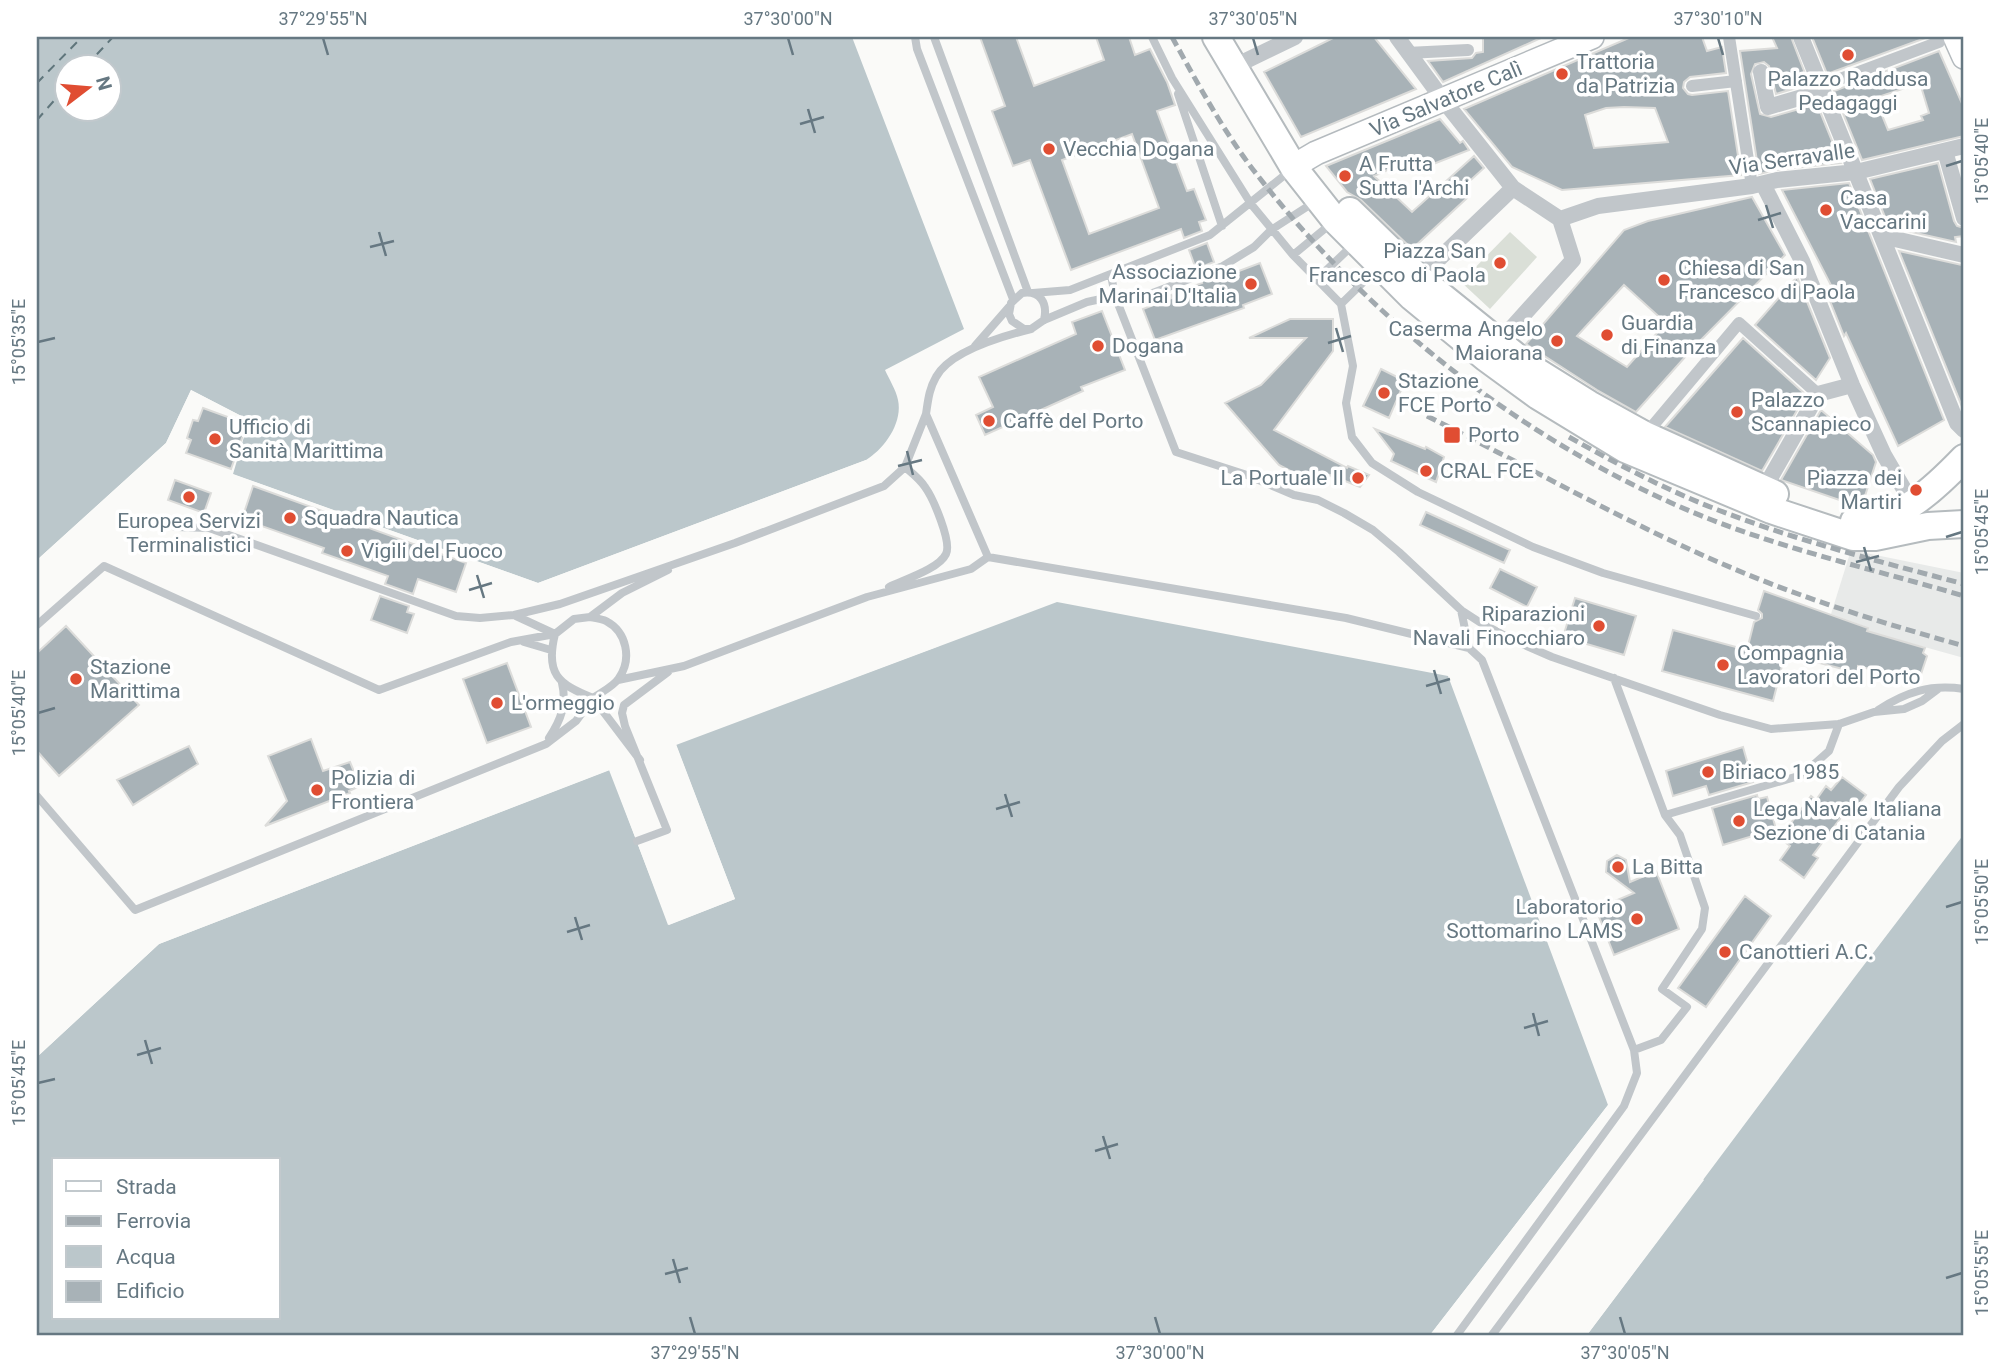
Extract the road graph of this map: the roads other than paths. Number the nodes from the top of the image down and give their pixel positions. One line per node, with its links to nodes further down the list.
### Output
1 (915, 37): 44 (lane)
2 (934, 37): 42 (lane)
3 (1153, 37): 16 (lane)
4 (1216, 37): 14 (main road)
5 (1292, 37): 14 (street)
6 (1397, 37): 12 (street)
7 (1592, 37): 20 (main road, Via Salvatore Calì)
8 (1801, 37): 19 (street)
9 (1947, 39): 13 (main road); 19 (street)
10 (1730, 42): 17 (street)
11 (1468, 50): 12 (street)
12 (1407, 53): 20 (street)
13 (1964, 57)
14 (1233, 67): 23 (main road)
15 (1761, 72): 19 (street)
16 (1172, 78): 28 (lane); 32 (lane)
17 (1736, 81): 18 (street); 25 (street)
18 (1692, 86)
19 (1822, 89): 24 (street)
20 (1444, 101): 23 (main road, Via Salvatore Calì); 26 (street)
21 (1964, 146): 22 (street, Via Serravalle)
22 (1945, 151): 24 (street, Via Serravalle); 29 (street)
23 (1296, 166): 27 (main road); 28 (lane); 40 (main road)
24 (1856, 172): 25 (street, Via Serravalle); 34 (street)
25 (1758, 185): 30 (street, Via Serravalle); 50 (street)
26 (1513, 188): 30 (street); 40 (street)
27 (1317, 200): 31 (main road); 33 (lane)
28 (1251, 204): 32 (lane); 33 (lane)
29 (1964, 218)
30 (1560, 219): 48 (street)
31 (1335, 220): 35 (main road); 36 (lane)
32 (1222, 226): 39 (lane)
33 (1271, 230): 36 (lane); 43 (lane)
34 (1882, 236): 37 (street); 53 (street)
35 (1356, 242): 38 (main road); 41 (lane)
36 (1293, 255): 41 (lane)
37 (1964, 255)
38 (1380, 266): 45 (lane); 59 (main road)
39 (1111, 275): 42 (lane); 43 (lane)
40 (1419, 278): 48 (main road)
41 (1317, 279): 45 (lane)
42 (1030, 292): 44 (lane); 46 (lane)
43 (1115, 296): 46 (lane); 64 (lane)
44 (1011, 303): 47 (lane); 49 (lane)
45 (1341, 304): 66 (lane)
46 (1044, 320): 47 (lane)
47 (1031, 329): 49 (lane)
48 (1498, 343): 54 (main road)
49 (973, 349): 52 (lane)
50 (1852, 385): 51 (street); 58 (street)
51 (1818, 394): 54 (street); 57 (street)
52 (926, 414): 56 (lane); 62 (lane)
53 (1964, 430)
54 (1644, 435): 57 (main road)
55 (1964, 457): 58 (main road)
56 (905, 467): 61 (lane); 63 (lane)
57 (1764, 489): 58 (main road)
58 (1912, 503)
59 (1964, 524)
60 (175, 527): 65 (lane)
61 (693, 557): 65 (lane); 67 (lane)
62 (988, 557): 63 (lane); 71 (lane)
63 (867, 597): 73 (lane)
64 (1461, 610): 71 (lane); 74 (lane)
65 (514, 615): 69 (lane)
66 (1756, 616)
67 (590, 617): 69 (lane); 75 (lane)
68 (37, 625): 70 (lane)
69 (555, 634): 70 (lane); 72 (lane)
70 (511, 642): 72 (lane)
71 (1469, 648): 88 (lane)
72 (551, 650): 76 (lane)
73 (673, 670): 75 (lane); 84 (lane)
74 (1614, 678): 81 (lane); 86 (lane)
75 (618, 680): 79 (lane)
76 (562, 682): 79 (lane); 83 (lane)
77 (1938, 689): 78 (lane); 80 (lane); 80 (lane)
78 (1964, 689)
79 (593, 698): 83 (lane); 84 (lane)
80 (1874, 712): 81 (lane)
81 (1839, 724): 86 (lane)
82 (1964, 724): 90 (lane)
83 (546, 744): 85 (lane)
84 (639, 760): 87 (lane)
85 (37, 796)
86 (1665, 815): 88 (lane)
87 (637, 841)
88 (1634, 1050): 89 (lane)
89 (1457, 1335)
90 (1492, 1335)

